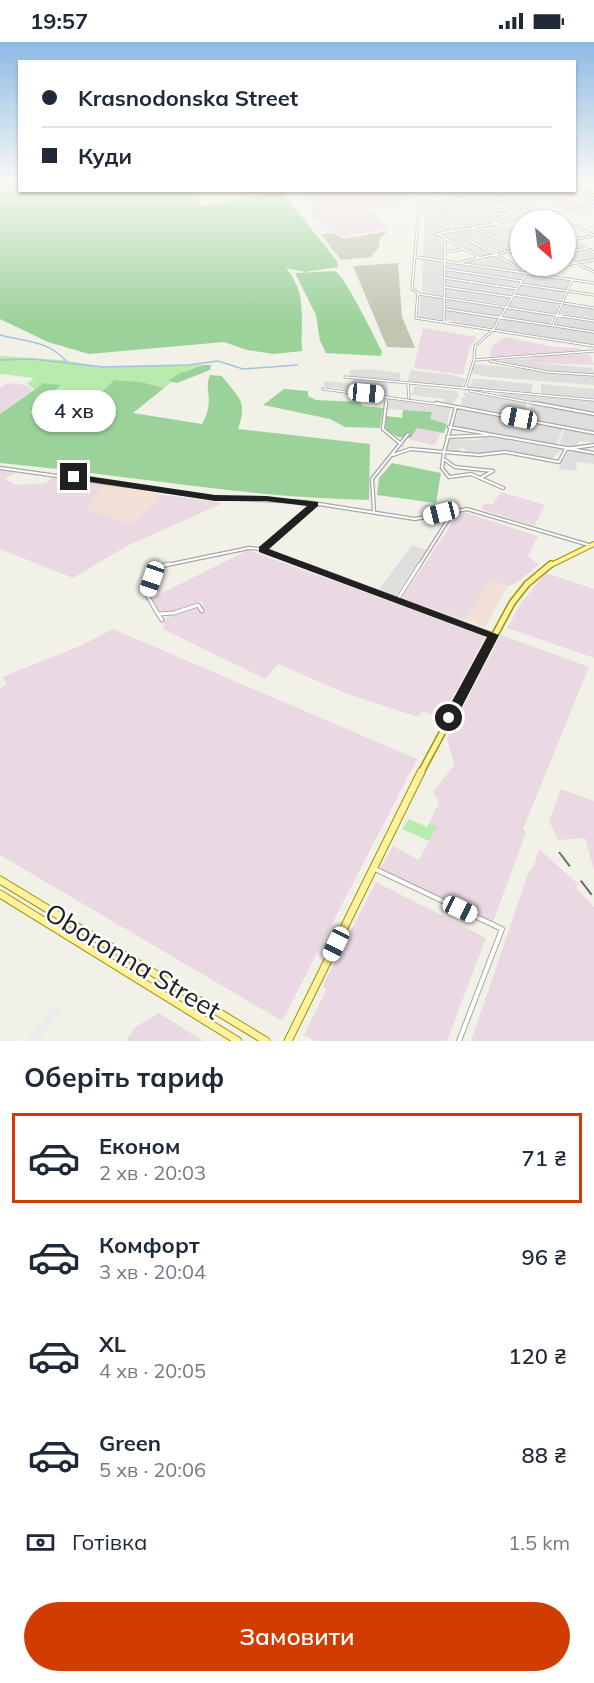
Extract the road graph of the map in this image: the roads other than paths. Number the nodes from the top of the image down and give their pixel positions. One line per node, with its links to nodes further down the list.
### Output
1 (417, 229): 19 (street)
2 (450, 229): 6 (street)
3 (471, 229): 6 (street)
4 (476, 229): 11 (street)
5 (580, 229): 7 (street)
6 (455, 231): 8 (street); 18 (street)
7 (594, 235): 9 (street)
8 (445, 238): 13 (street); 15 (street)
9 (576, 239)
10 (576, 243): 12 (street)
11 (510, 245)
12 (587, 248): 14 (street); 17 (street)
13 (463, 249): 15 (street); 20 (street)
14 (576, 251)
15 (445, 252): 21 (street)
16 (510, 252): 18 (street)
17 (594, 252)
18 (497, 255): 20 (street); 24 (street)
19 (416, 257): 21 (street); 39 (street)
20 (480, 258): 23 (street)
21 (444, 260): 23 (street); 26 (street)
22 (594, 260): 25 (street)
23 (458, 262): 27 (street)
24 (510, 262)
25 (576, 263): 28 (street)
26 (444, 269): 31 (street); 33 (street)
27 (510, 270)
28 (594, 272)
29 (524, 276): 33 (street)
30 (546, 276): 32 (street)
31 (444, 278): 36 (street); 37 (street)
32 (572, 279): 34 (street); 38 (street)
33 (521, 281): 35 (street)
34 (594, 283)
35 (520, 284): 37 (street); 38 (street)
36 (444, 287): 41 (street); 42 (street)
37 (516, 289): 41 (street)
38 (568, 290): 40 (street); 43 (street)
39 (418, 294): 42 (street); 49 (street)
40 (594, 295)
41 (512, 296): 43 (street); 44 (street)
42 (444, 297): 44 (street); 46 (street)
43 (562, 303): 45 (street); 47 (street)
44 (507, 307): 47 (street); 48 (street)
45 (594, 308)
46 (444, 309): 48 (street); 49 (street)
47 (557, 315): 50 (street); 51 (street)
48 (501, 318): 51 (street); 52 (street)
49 (444, 321): 52 (street)
50 (594, 321)
51 (553, 326): 53 (street)
52 (493, 330): 54 (street); 56 (street)
53 (594, 332)
54 (594, 346)
55 (594, 351): 57 (street)
56 (474, 360): 57 (street); 62 (street)
57 (490, 361): 58 (street)
58 (594, 375)
59 (345, 377): 60 (street)
60 (408, 384): 62 (street); 64 (street)
61 (322, 389): 63 (street)
62 (465, 390): 65 (street); 67 (street)
63 (387, 395): 64 (street); 73 (street)
64 (409, 398): 66 (street)
65 (594, 400)
66 (457, 406): 68 (street); 69 (street)
67 (594, 414)
68 (449, 427): 71 (street); 72 (street)
69 (594, 432)
70 (408, 434): 73 (street)
71 (492, 434): 72 (street); 75 (street)
72 (446, 438): 76 (street)
73 (401, 444): 78 (street)
74 (594, 445): 75 (street)
75 (566, 449): 76 (street); 77 (street)
76 (444, 452): 78 (street); 79 (street)
77 (594, 453)
78 (393, 455): 85 (street)
79 (444, 460): 81 (street); 81 (street)
80 (0, 468): 83 (street)
81 (482, 477): 82 (street)
82 (503, 488)
83 (315, 504): 85 (street); 87 (street)
84 (454, 510): 85 (street); 86 (street); 88 (street)
85 (374, 511)
86 (592, 545): 92 (main road)
87 (262, 549): 88 (street); 90 (street)
88 (397, 600): 92 (street)
89 (202, 610): 90 (street)
90 (158, 614): 91 (street)
91 (162, 620)
92 (494, 635): 93 (main road)
93 (375, 869): 98 (main road); 99 (street)
94 (0, 880): 97 (main road, Oboronna Street)
95 (0, 894): 96 (main road, Oboronna Street)
96 (238, 1041)
97 (266, 1041)
98 (288, 1041)
99 (459, 1041)

